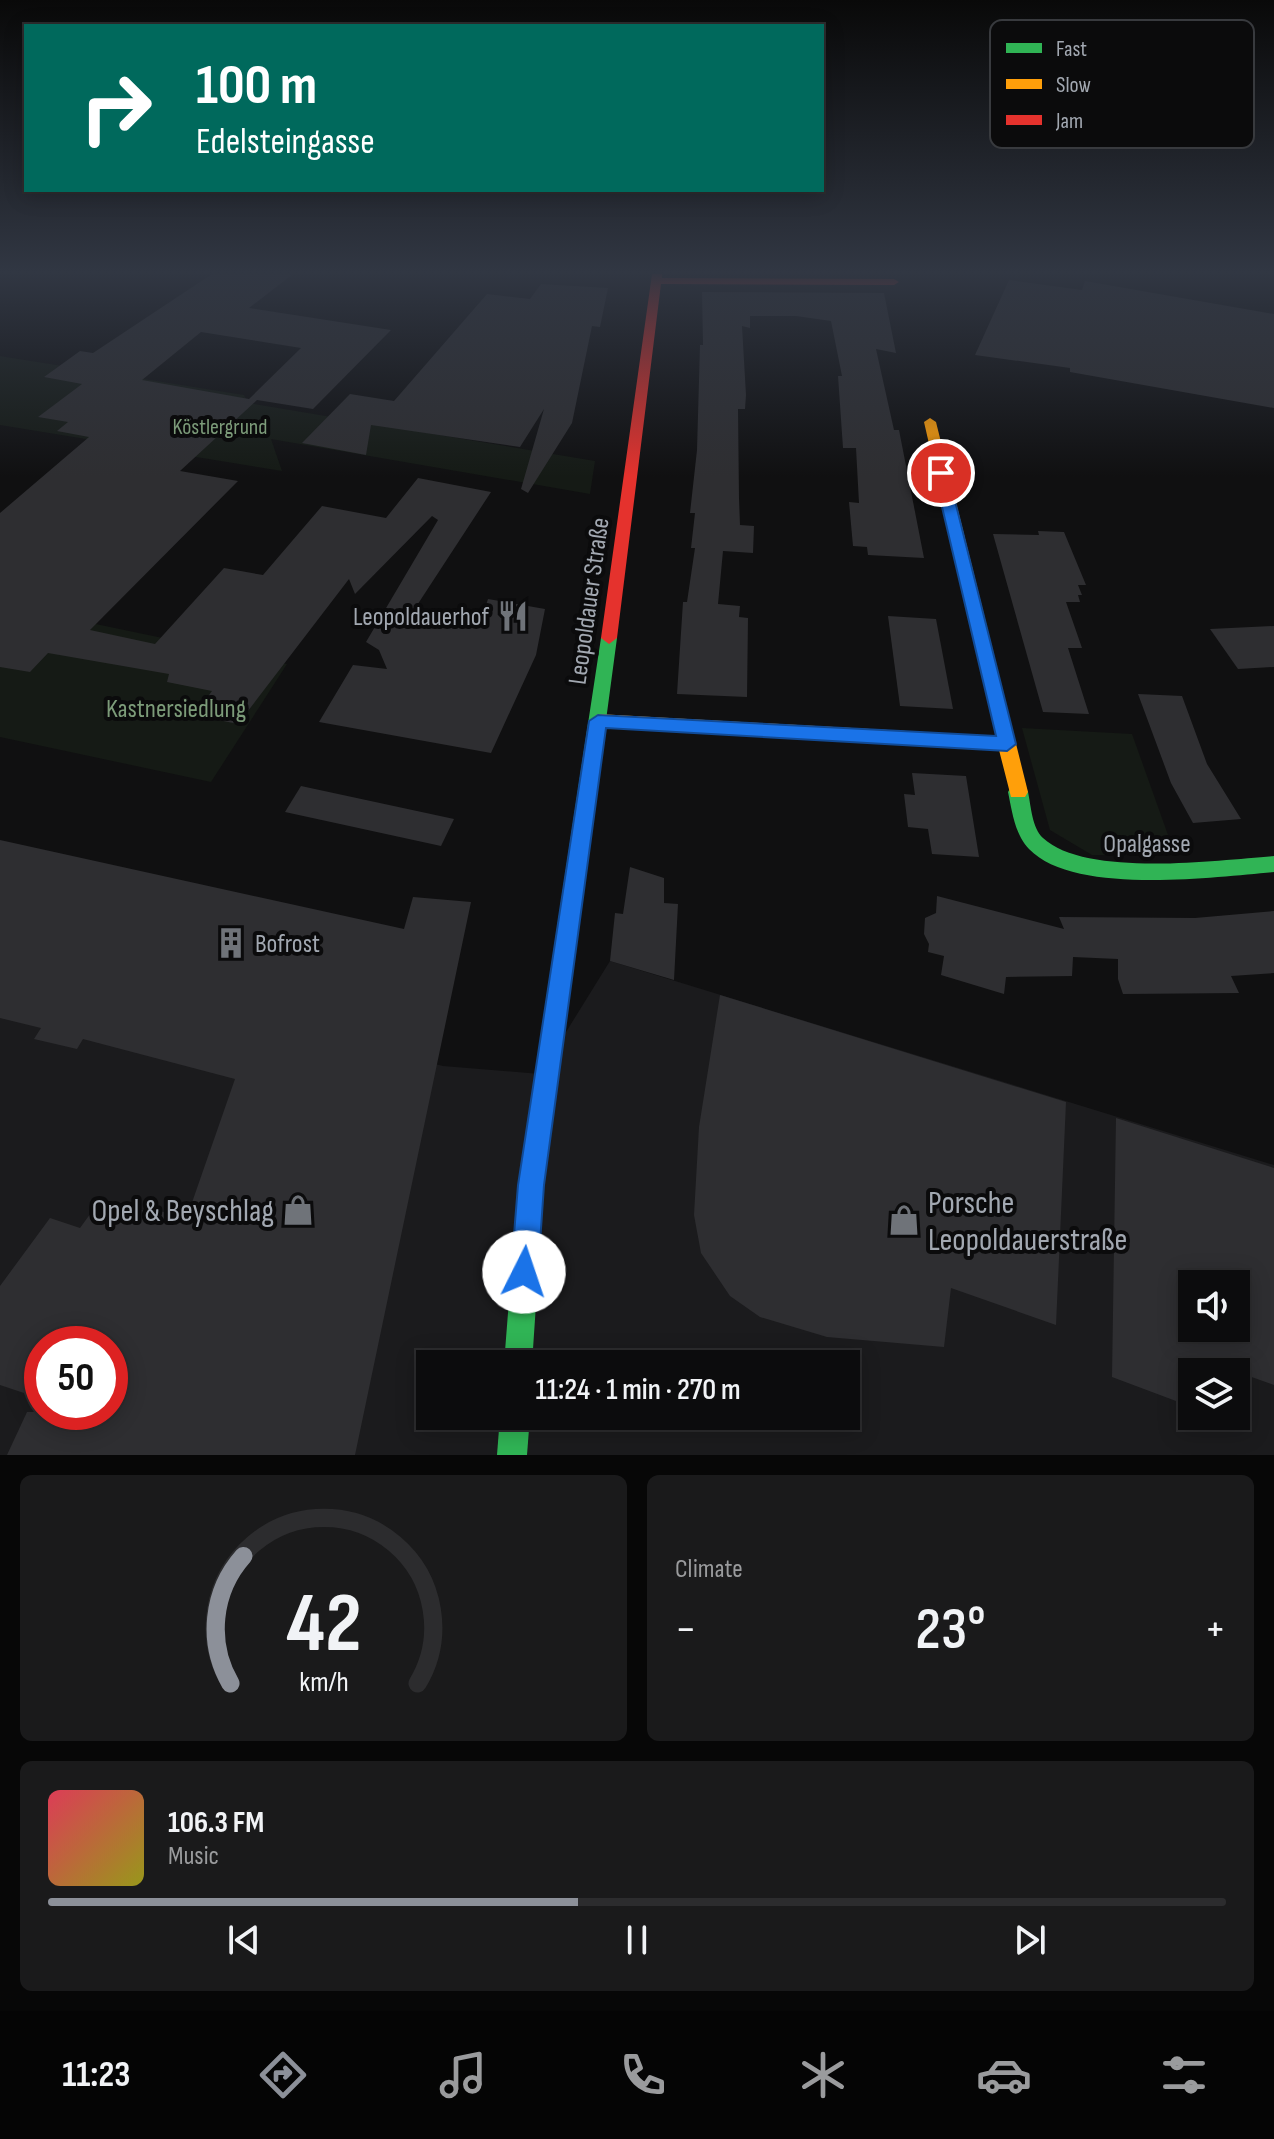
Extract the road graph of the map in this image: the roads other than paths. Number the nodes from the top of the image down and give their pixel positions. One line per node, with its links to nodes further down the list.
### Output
1 (648, 342): 3 (street, Leopoldauer Straße)
2 (930, 422): 4 (street, Opalgasse)
3 (598, 721): 4 (street); 6 (street, Leopoldauer Straße)
4 (1007, 744): 5 (street, Opalgasse)
5 (1274, 864)
6 (519, 1350)
7 (514, 1430): 8 (street)
8 (512, 1455)

